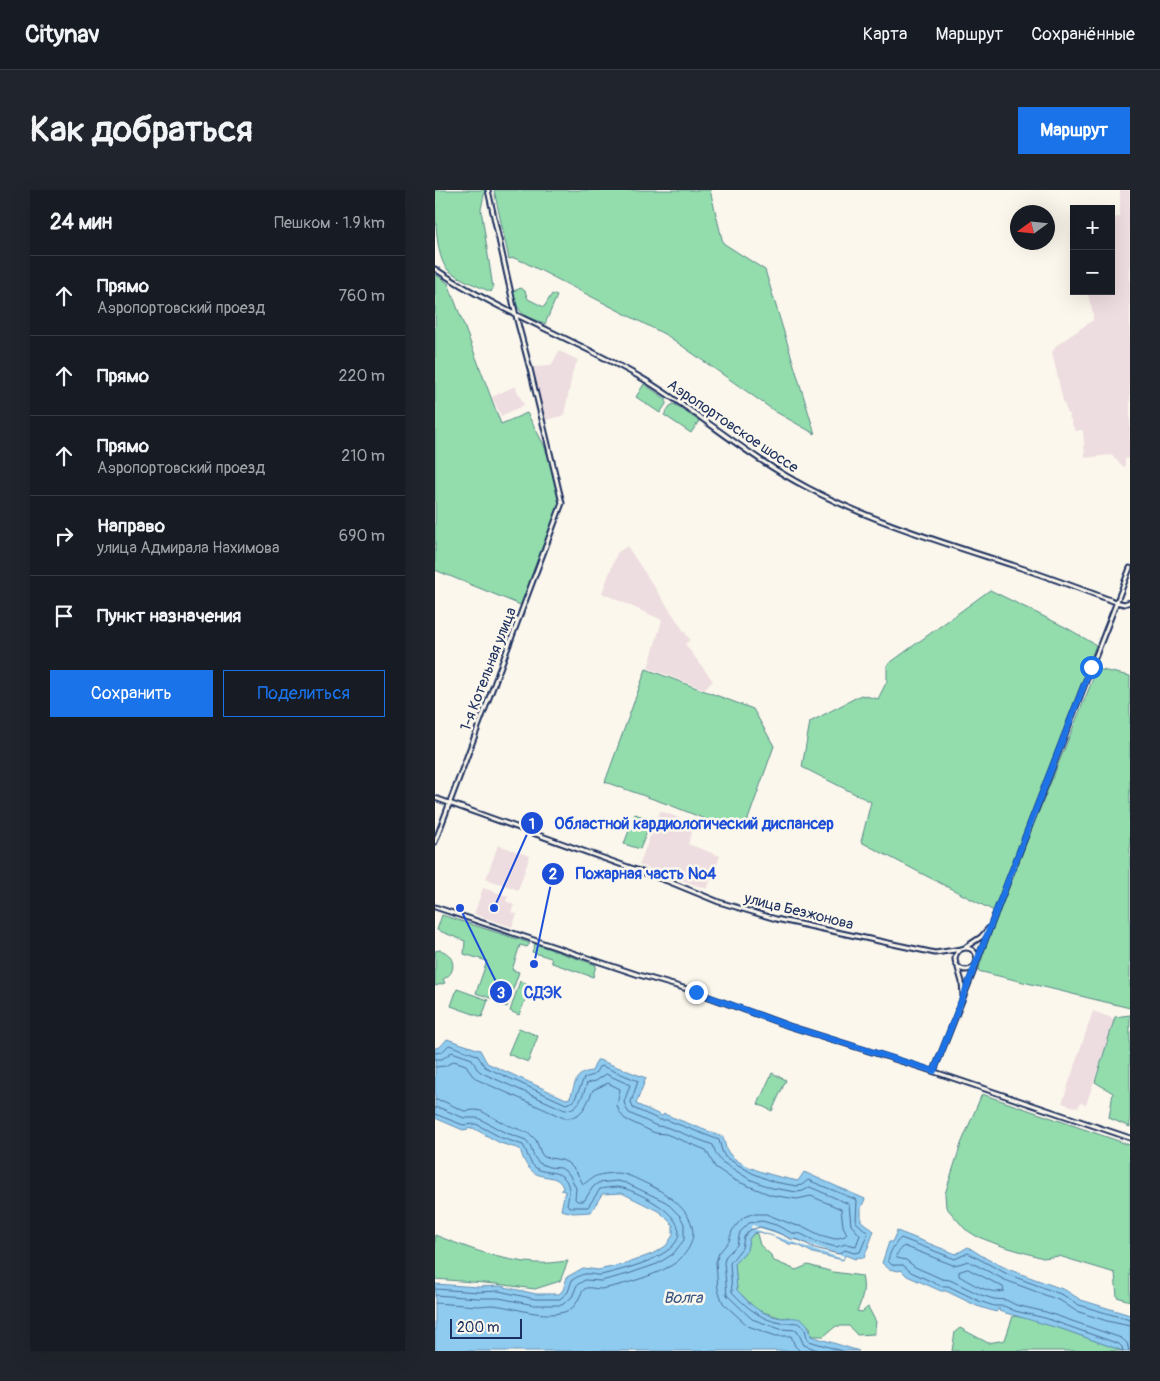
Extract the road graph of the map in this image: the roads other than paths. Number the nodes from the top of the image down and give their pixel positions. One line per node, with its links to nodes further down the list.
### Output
1 (488, 190): 3 (main road)
2 (435, 269): 3 (main road, Аэропортовское шоссе)
3 (516, 316): 5 (main road, Аэропортовское шоссе); 8 (main road, 1-я Котельная улица)
4 (1130, 568): 5 (main road)
5 (1117, 602): 6 (main road, Аэропортовское шоссе); 11 (main road)
6 (1130, 602)
7 (435, 798): 8 (main road, улица Безжонова)
8 (449, 803): 9 (main road, 1-я Котельная улица); 12 (main road, улица Безжонова)
9 (435, 842)
10 (435, 907): 16 (main road)
11 (991, 924): 12 (main road); 13 (main road)
12 (963, 949): 13 (main road); 14 (main road)
13 (976, 963): 14 (main road); 15 (main road)
14 (957, 966): 15 (main road)
15 (962, 999): 16 (main road)
16 (934, 1071): 17 (main road)
17 (1130, 1138)

